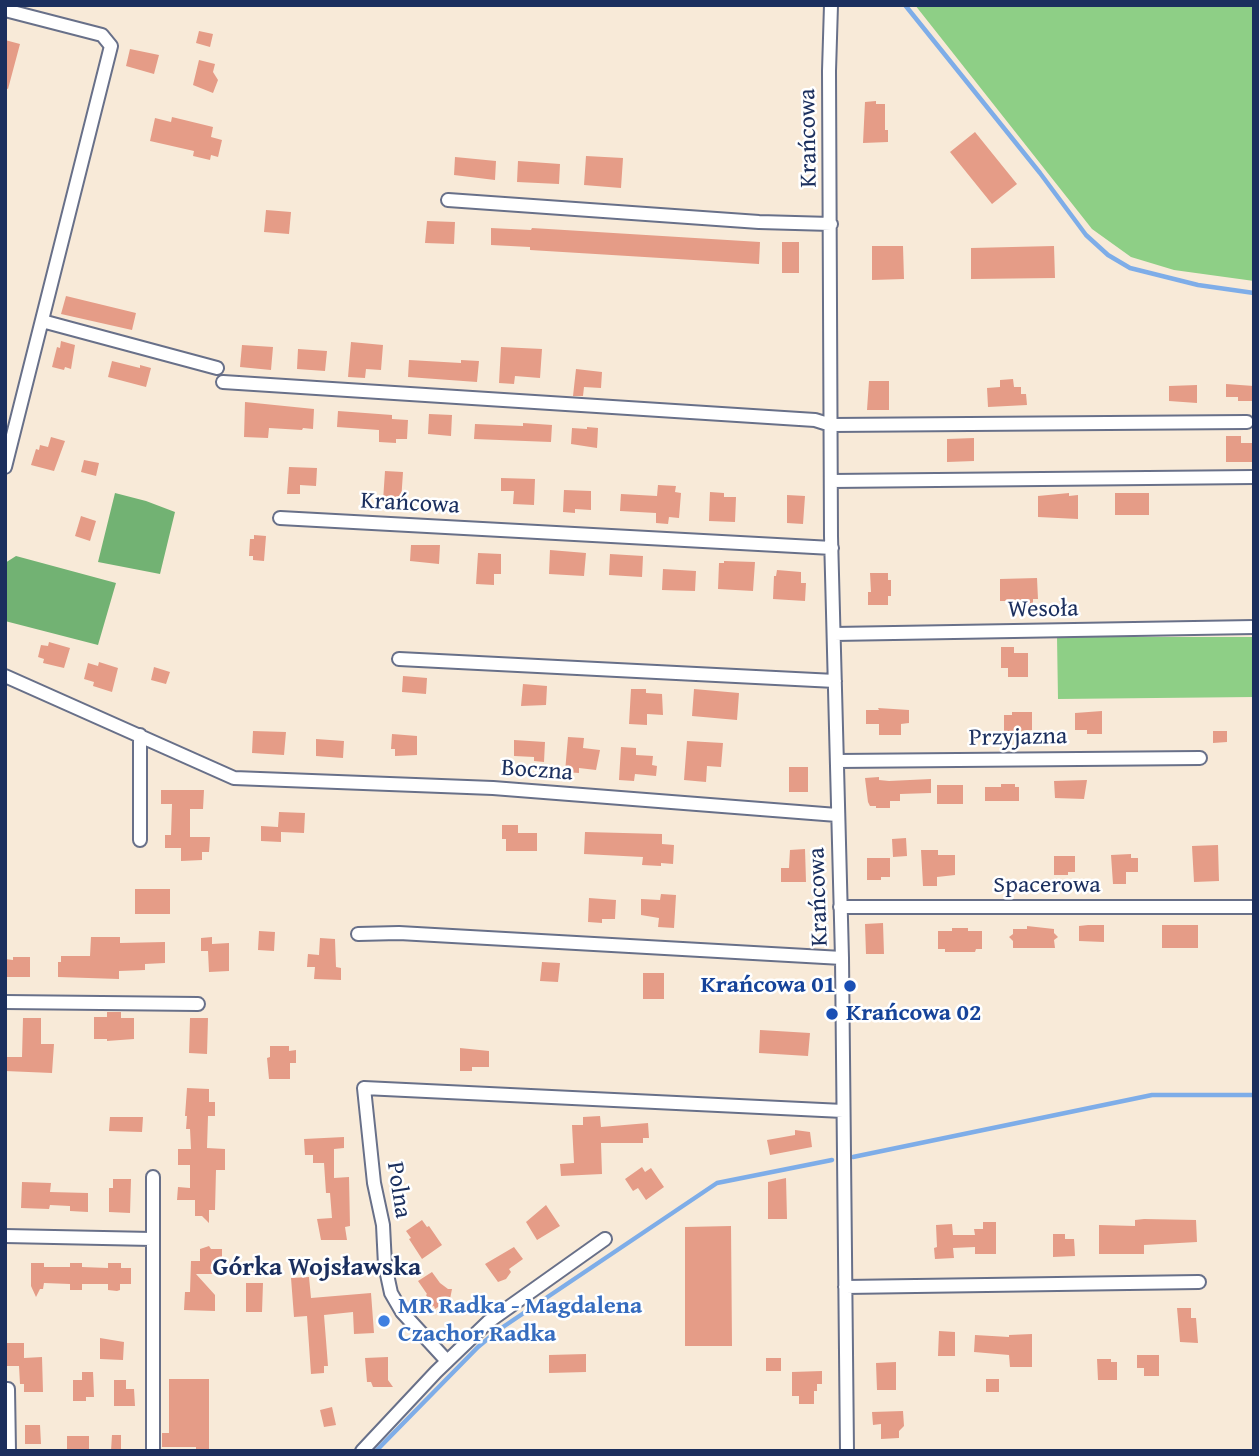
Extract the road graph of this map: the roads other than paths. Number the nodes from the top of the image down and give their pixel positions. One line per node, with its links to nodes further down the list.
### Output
1 (831, 5): 4 (street, Krańcowa)
2 (5, 10): 5 (street)
3 (448, 200): 4 (street)
4 (831, 224): 9 (street, Krańcowa)
5 (42, 321): 6 (street); 10 (street)
6 (217, 368)
7 (223, 382): 9 (street)
8 (1247, 422): 9 (street)
9 (831, 425): 12 (street, Krańcowa)
10 (5, 467)
11 (1254, 477): 12 (street)
12 (831, 481): 14 (street, Krańcowa)
13 (280, 518): 14 (street, Krańcowa)
14 (832, 548): 16 (street, Krańcowa)
15 (1254, 626): 16 (street, Wesoła)
16 (834, 634): 19 (street, Krańcowa)
17 (400, 659): 19 (street)
18 (5, 676): 20 (street)
19 (835, 681): 22 (street, Krańcowa)
20 (140, 735): 23 (street, Boczna); 24 (street)
21 (1200, 758): 22 (street, Przyjazna)
22 (837, 761): 23 (street, Krańcowa)
23 (837, 814): 25 (street, Krańcowa)
24 (140, 840)
25 (840, 907): 26 (street, Spacerowa); 28 (street, Krańcowa)
26 (1254, 907)
27 (358, 934): 28 (street)
28 (842, 958): 31 (street, Krańcowa)
29 (5, 1002): 30 (street)
30 (198, 1004)
31 (843, 1111): 37 (street, Krańcowa); 38 (street, Polna)
32 (153, 1177): 34 (street)
33 (5, 1236): 34 (street)
34 (152, 1239): 41 (street)
35 (605, 1239): 38 (street)
36 (1199, 1282): 37 (street)
37 (845, 1287): 43 (street, Krańcowa)
38 (447, 1361): 42 (street)
39 (5, 1389): 40 (street)
40 (9, 1451)
41 (153, 1451)
42 (362, 1451)
43 (847, 1451)

